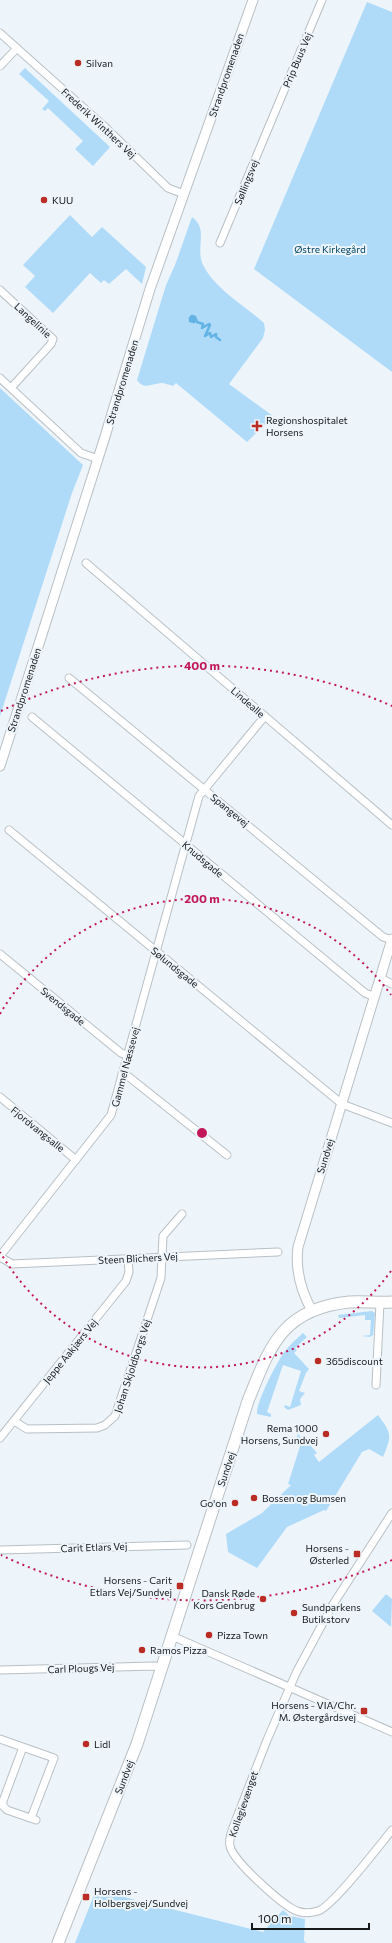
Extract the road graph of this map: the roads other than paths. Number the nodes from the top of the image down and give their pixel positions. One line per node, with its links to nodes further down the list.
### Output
1 (253, 0): 7 (street, Strandpromenaden)
2 (322, 0): 6 (street, Prip Buus Vej)
3 (0, 33): 4 (street, Frederik Winthers Vej)
4 (17, 48): 5 (street); 7 (street, Frederik Winthers Vej)
5 (0, 66)
6 (271, 120): 8 (street, Søllingsvej)
7 (184, 194): 12 (street, Strandpromenaden)
8 (220, 244)
9 (0, 290): 11 (street, Langelinie)
10 (0, 378): 11 (street)
11 (11, 388): 12 (street)
12 (98, 459): 17 (street, Strandpromenaden)
13 (86, 563): 15 (street, Lindealle)
14 (69, 678): 18 (street, Spangevej)
15 (265, 716): 18 (street, Gammel Næssevej); 19 (street, Lindealle)
16 (32, 717): 21 (street, Knudsgade)
17 (0, 766)
18 (203, 789): 21 (street, Gammel Næssevej); 22 (street, Spangevej)
19 (392, 825)
20 (9, 830): 23 (street, Sølundsgade)
21 (186, 845): 23 (street, Gammel Næssevej); 27 (street, Knudsgade)
22 (392, 940): 25 (street, Sundvej)
23 (156, 952): 28 (street, Gammel Næssevej); 31 (street, Sølundsgade)
24 (0, 954): 28 (street, Svendsgade)
25 (380, 978): 26 (street); 27 (street, Sundvej)
26 (392, 984)
27 (375, 997): 31 (street, Sundvej)
28 (127, 1056): 29 (street, Gammel Næssevej)
29 (122, 1074): 33 (street); 34 (street, Gammel Næssevej)
30 (0, 1097): 34 (street, Fjordvangsalle)
31 (342, 1104): 32 (street, Sølundsgade); 42 (street, Sundvej)
32 (392, 1123)
33 (227, 1155)
34 (76, 1160): 37 (street, Gammel Næssevej)
35 (182, 1214): 38 (street)
36 (278, 1252): 38 (street, Steen Blichers Vej)
37 (0, 1257): 39 (street, Steen Blichers Vej)
38 (163, 1257): 39 (street, Steen Blichers Vej); 44 (street, Johan Skjoldborgs Vej)
39 (128, 1259): 44 (street, Jeppe Aakjærs Vej)
40 (392, 1302): 41 (main road)
41 (380, 1303): 42 (main road); 43 (street)
42 (312, 1311): 49 (main road, Sundvej)
43 (376, 1384)
44 (14, 1421): 45 (street, Jeppe Aakjærs Vej)
45 (0, 1438)
46 (392, 1513): 52 (street, Kollegievænget)
47 (187, 1545): 48 (street, Carit Etlars Vej)
48 (0, 1550)
49 (172, 1636): 50 (main road, Sundvej); 52 (street)
50 (162, 1668): 51 (street, Carl Plougs Vej); 57 (main road, Sundvej)
51 (0, 1670)
52 (290, 1687): 53 (street); 56 (street, Kollegievænget)
53 (392, 1732)
54 (0, 1738): 55 (street)
55 (23, 1747): 55 (street)
56 (392, 1830)
57 (58, 1943)

